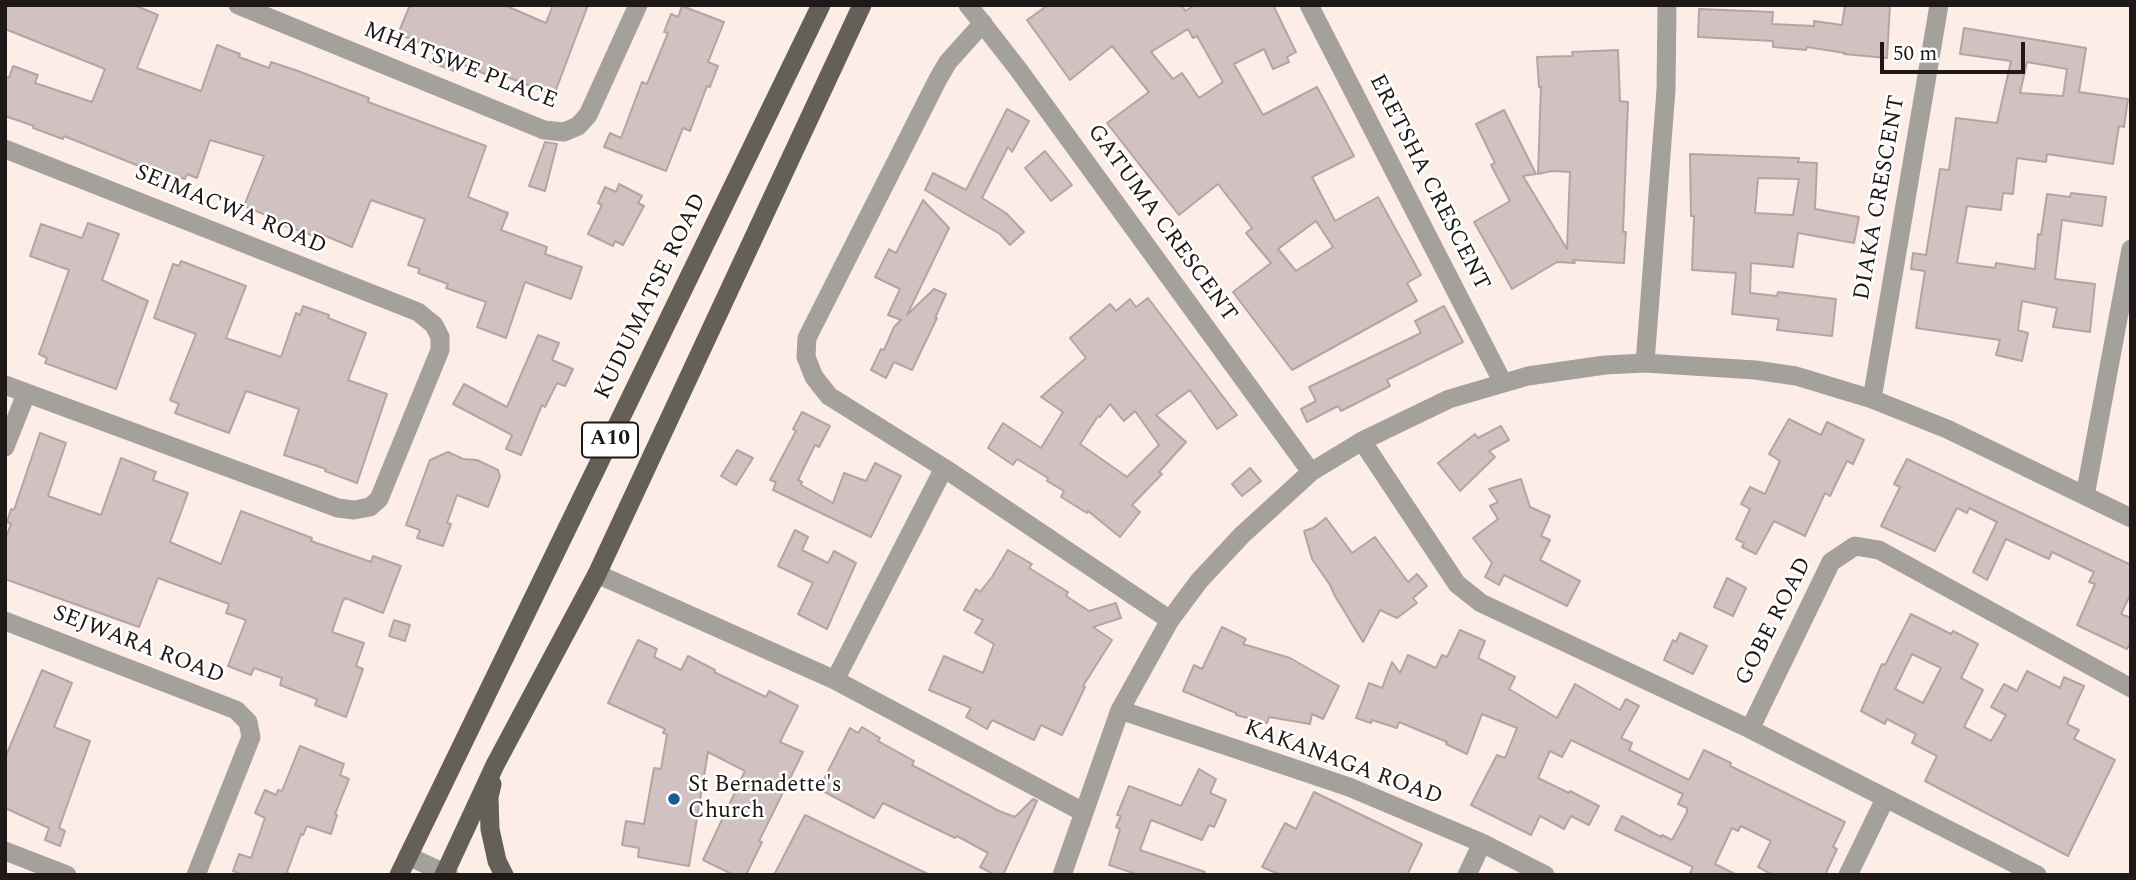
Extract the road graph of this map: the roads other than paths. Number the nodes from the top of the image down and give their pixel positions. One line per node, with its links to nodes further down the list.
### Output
1 (238, 5): 2 (street, MHATSWE PLACE)
2 (638, 5)
3 (821, 5): 36 (main road, KUDUMATSE ROAD / A10)
4 (862, 5): 24 (main road, A10)
5 (968, 5): 9 (street, GATUMA CRESCENT)
6 (1309, 5): 14 (street, ERETSHA CRESCENT)
7 (1667, 5): 13 (street)
8 (1939, 5): 17 (street, DIAKA CRESCENT)
9 (982, 23): 20 (street); 21 (street, GATUMA CRESCENT)
10 (5, 149): 16 (street, SEIMACWA ROAD)
11 (2131, 249): 12 (street)
12 (2128, 279): 22 (street)
13 (1644, 363): 14 (street); 17 (street)
14 (1503, 383): 18 (street)
15 (5, 385): 16 (street)
16 (26, 394): 19 (street)
17 (1871, 399): 22 (street)
18 (1362, 441): 21 (street); 30 (street)
19 (5, 447)
20 (944, 468): 25 (street); 27 (street)
21 (1311, 472): 25 (street)
22 (2085, 496): 23 (street)
23 (2131, 518)
24 (597, 573): 27 (street); 31 (main road, A10)
25 (1170, 620): 29 (street)
26 (5, 621): 39 (street, SEJWARA ROAD)
27 (835, 680): 33 (street)
28 (2131, 688): 30 (street, GOBE ROAD)
29 (1120, 710): 33 (street); 34 (street, KAKANAGA ROAD)
30 (1750, 729): 32 (street)
31 (495, 765): 37 (main road, A10); 41 (main road)
32 (1885, 799): 45 (street); 46 (street)
33 (1083, 812): 42 (street)
34 (1482, 843): 43 (street); 44 (street, KAKANAGA ROAD)
35 (5, 851): 38 (street)
36 (408, 856): 37 (street); 40 (main road, KUDUMATSE ROAD / A10)
37 (446, 874)
38 (67, 875)
39 (196, 875)
40 (399, 875)
41 (504, 875)
42 (1062, 875)
43 (1467, 875)
44 (1545, 875)
45 (1848, 875)
46 (2037, 875)

